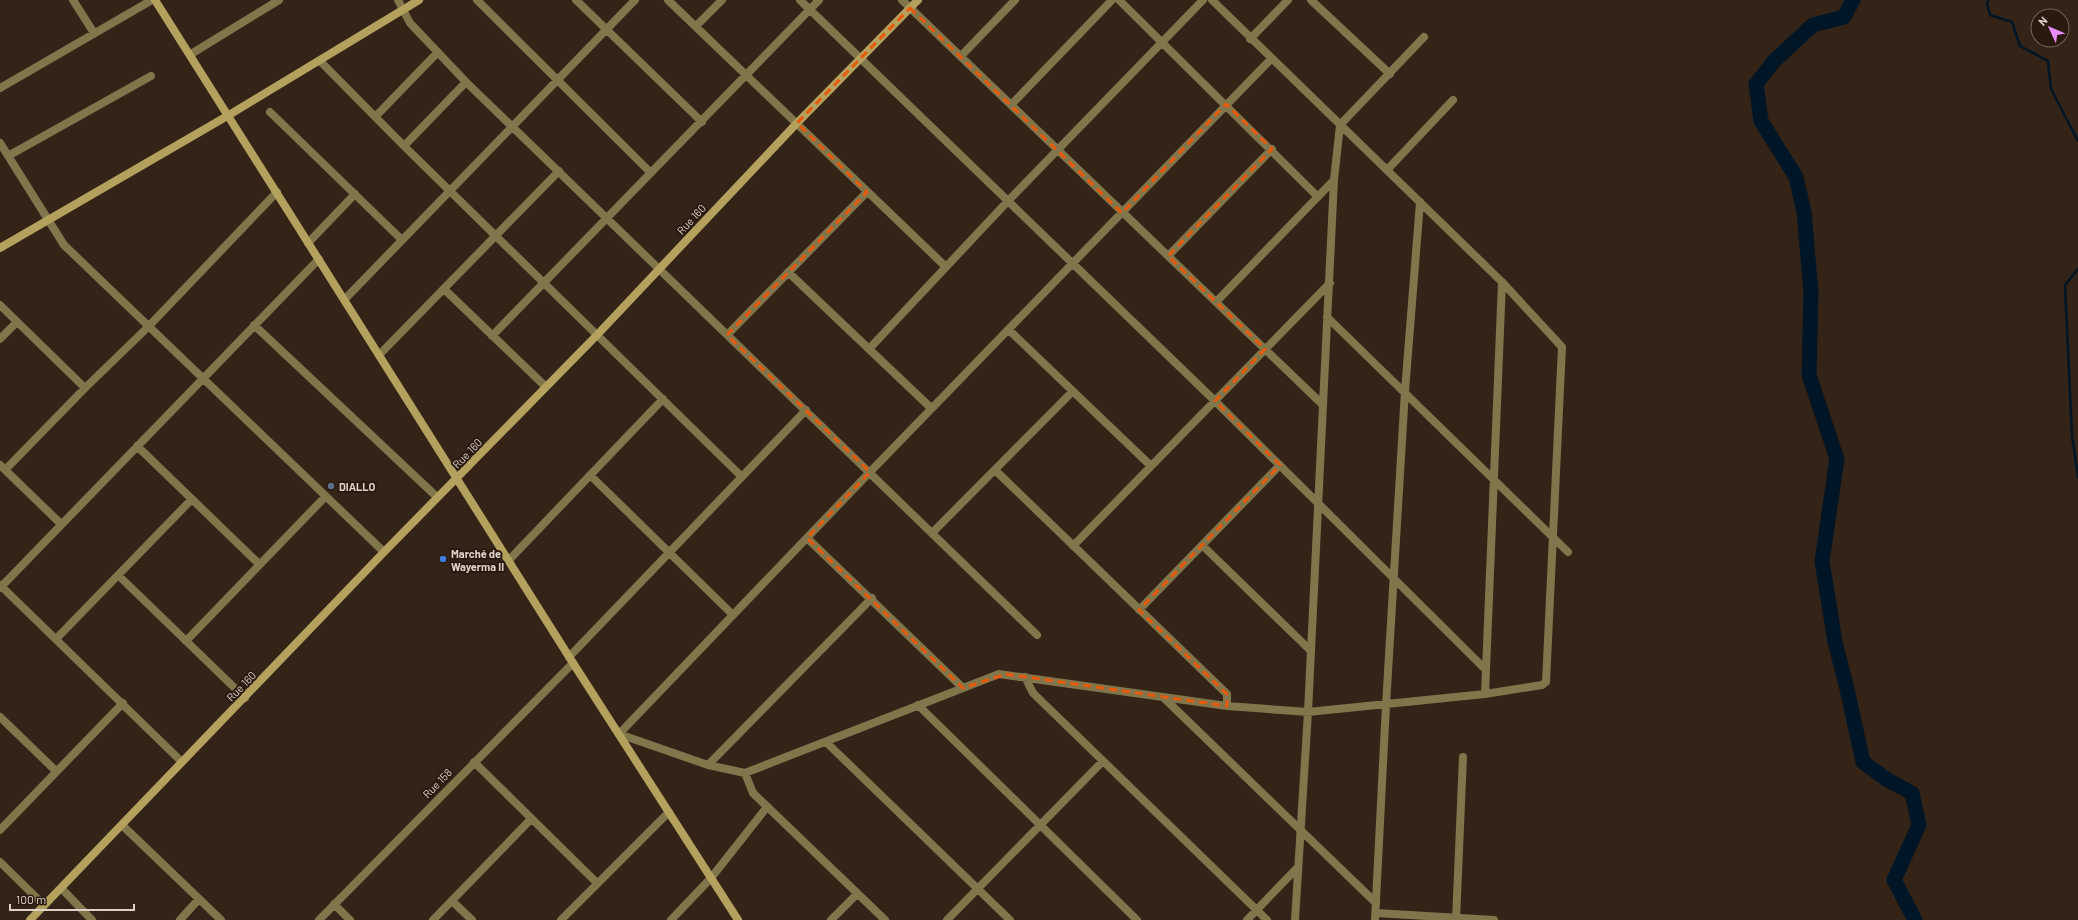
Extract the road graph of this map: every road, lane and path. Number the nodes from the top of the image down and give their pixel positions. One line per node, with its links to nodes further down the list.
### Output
1 (73, 0): 28 (street)
2 (152, 0): 28 (street)
3 (155, 0): 33 (street)
4 (279, 0): 33 (street)
5 (398, 0): 24 (street)
6 (420, 0): 24 (street)
7 (477, 0): 41 (street)
8 (576, 0): 27 (street)
9 (635, 0): 27 (street)
10 (668, 0): 26 (street)
11 (722, 0): 26 (street)
12 (800, 0): 25 (street)
13 (819, 0): 25 (street)
14 (902, 0): 23 (street)
15 (918, 0): 23 (street, Rue 160)
16 (1016, 0): 34 (street)
17 (1112, 0): 46 (street)
18 (1119, 0): 31 (street)
19 (1203, 0): 31 (street)
20 (1212, 0): 30 (street)
21 (1288, 0): 30 (street)
22 (1311, 0): 38 (street)
23 (910, 8): 34 (street); 35 (street, Rue 160)
24 (404, 9): 32 (street); 37 (street)
25 (810, 10): 35 (street); 40 (street)
26 (696, 26): 40 (street)
27 (606, 29): 41 (street); 50 (street)
28 (94, 34): 43 (street)
29 (1424, 37): 38 (street)
30 (1250, 39): 36 (street)
31 (1163, 42): 45 (street); 57 (street)
32 (438, 52): 42 (street); 49 (street)
33 (191, 54): 48 (street)
34 (961, 56): 46 (street)
35 (862, 59): 51 (street, Rue 160); 68 (street)
36 (1271, 59): 45 (street); 52 (street)
37 (320, 61): 48 (street); 49 (street)
38 (1390, 74): 52 (street)
39 (151, 76): 58 (street)
40 (746, 76): 50 (street); 51 (street)
41 (557, 80): 53 (street); 61 (street)
42 (466, 82): 53 (street); 55 (street)
43 (0, 88)
44 (1453, 100): 59 (street)
45 (1226, 104): 56 (street); 70 (street)
46 (1011, 105): 57 (street)
47 (270, 112): 66 (street)
48 (229, 115): 64 (street); 72 (street)
49 (376, 116): 55 (street)
50 (702, 122): 61 (street)
51 (797, 123): 65 (street); 81 (street, Rue 160)
52 (1340, 125): 59 (street); 62 (street)
53 (512, 126): 60 (street); 63 (street)
54 (0, 143): 58 (street)
55 (404, 146): 63 (street)
56 (1272, 149): 67 (street); 77 (street)
57 (1059, 150): 68 (street); 70 (street)
58 (8, 156): 72 (street)
59 (1386, 170): 69 (street)
60 (559, 171): 71 (street); 73 (street)
61 (651, 173): 71 (street)
62 (1334, 180): 67 (street); 85 (street)
63 (450, 190): 73 (street); 74 (street)
64 (277, 192): 75 (street); 93 (street)
65 (867, 192): 80 (street); 82 (street)
66 (355, 194): 74 (street); 75 (street)
67 (1318, 197): 88 (street)
68 (1007, 202): 79 (street); 80 (street)
69 (1420, 202): 83 (street); 105 (street)
70 (1122, 213): 77 (street); 79 (street)
71 (608, 219): 81 (street); 84 (street)
72 (48, 220): 76 (street); 93 (street)
73 (496, 235): 84 (street); 86 (street)
74 (402, 240): 87 (street)
75 (308, 243): 78 (street)
76 (0, 248)
77 (1168, 256): 88 (street)
78 (319, 259): 87 (street); 92 (street)
79 (1072, 264): 94 (street); 108 (street)
80 (946, 267): 99 (street)
81 (659, 269): 95 (street, Rue 160); 96 (street)
82 (788, 272): 96 (street); 99 (street)
83 (1502, 282): 121 (street); 129 (street)
84 (545, 283): 95 (street); 97 (street)
85 (1330, 283): 90 (street); 100 (street)
86 (444, 289): 97 (street); 101 (street)
87 (345, 300): 101 (street)
88 (1216, 302): 100 (street)
89 (0, 305): 91 (street)
90 (1327, 317): 105 (street); 109 (street)
91 (17, 322): 98 (street); 104 (street)
92 (254, 325): 102 (street); 123 (street)
93 (148, 327): 102 (street); 104 (street)
94 (1009, 330): 106 (street); 110 (street)
95 (597, 335): 103 (street, Rue 160); 107 (street)
96 (727, 335): 111 (street)
97 (492, 336): 103 (street)
98 (0, 339)
99 (869, 349): 110 (street)
100 (1266, 349): 108 (street); 109 (street)
101 (380, 355): 120 (street)
102 (203, 378): 112 (street); 122 (street)
103 (545, 386): 120 (street, Rue 160)
104 (85, 388): 115 (street)
105 (1405, 391): 121 (street); 138 (street)
106 (1072, 392): 114 (street); 116 (street)
107 (663, 399): 118 (street); 119 (street)
108 (1215, 401): 113 (street); 114 (street)
109 (1323, 405): 125 (street)
110 (931, 408): 117 (street)
111 (806, 410): 117 (street); 119 (street, Rue 158)
112 (137, 446): 124 (street); 126 (street)
113 (1280, 465): 125 (street); 130 (street)
114 (1151, 466): 131 (street)
115 (3, 467): 126 (street)
116 (996, 470): 127 (street); 131 (street)
117 (870, 472): 127 (street); 128 (street)
118 (590, 475): 133 (street); 135 (street)
119 (741, 476): 133 (street, Rue 158)
120 (457, 479): 123 (street, Rue 160); 135 (street)
121 (1493, 479): 129 (street); 148 (street)
122 (325, 497): 132 (street); 136 (street)
123 (438, 497): 132 (street, Rue 160)
124 (192, 499): 136 (street); 137 (street)
125 (1318, 502): 138 (street); 146 (street)
126 (61, 524): 139 (street)
127 (933, 532): 143 (street)
128 (807, 538): 140 (street); 142 (street)
129 (1554, 538): 134 (street); 151 (street)
130 (1202, 545): 141 (street); 146 (street)
131 (1073, 546): 141 (street)
132 (384, 552): 152 (street, Rue 160)
133 (669, 552): 142 (street); 147 (street, Rue 158)
134 (1568, 552)
135 (508, 560): 147 (street)
136 (259, 564): 145 (street)
137 (118, 575): 144 (street); 145 (street)
138 (1393, 579): 148 (street); 156 (street)
139 (1, 586): 144 (street)
140 (872, 598): 150 (street); 166 (street)
141 (1139, 610): 157 (street)
142 (732, 614): 160 (street)
143 (1037, 635)
144 (56, 639): 154 (street)
145 (186, 641): 152 (street)
146 (1311, 651): 158 (street)
147 (571, 660): 160 (street); 165 (street, Rue 158)
148 (1486, 669): 151 (street)
149 (1025, 677): 150 (street); 153 (street); 163 (street)
150 (963, 688): 155 (street)
151 (1485, 694): 156 (street)
152 (245, 698): 164 (street, Rue 160)
153 (1165, 699): 157 (street); 174 (street)
154 (123, 703): 164 (street); 167 (street)
155 (918, 705): 161 (street); 173 (street)
156 (1386, 705): 158 (street); 185 (street)
157 (1227, 706): 158 (street)
158 (1308, 712): 174 (street)
159 (0, 717): 167 (street)
160 (619, 734): 166 (street); 170 (street)
161 (826, 742): 168 (street); 181 (street)
162 (1463, 757): 190 (street)
163 (1103, 761): 173 (street); 188 (street)
164 (182, 762): 172 (street, Rue 160)
165 (474, 762): 171 (street); 186 (street, Rue 158)
166 (708, 765): 168 (street)
167 (56, 771): 175 (street)
168 (745, 773): 169 (street)
169 (767, 807): 178 (street); 182 (street)
170 (669, 812): 178 (street); 179 (street)
171 (531, 819): 179 (street); 184 (street)
172 (122, 824): 180 (street, Rue 160); 183 (street)
173 (1039, 826): 181 (street); 206 (street)
174 (1301, 829): 177 (street); 185 (street)
175 (0, 830)
176 (0, 862): 187 (street)
177 (1298, 867): 188 (street); 209 (street)
178 (711, 878): 200 (street); 201 (street)
179 (598, 883): 199 (street)
180 (61, 888): 187 (street, Rue 160); 192 (street)
181 (978, 889): 204 (street); 205 (street)
182 (857, 894): 202 (street); 203 (street)
183 (199, 899): 193 (street); 194 (street)
184 (452, 900): 197 (street); 198 (street)
185 (1376, 903): 189 (street)
186 (334, 904): 195 (street, Rue 158); 196 (street)
187 (44, 905): 191 (street, Rue 160)
188 (1257, 910): 207 (street); 208 (street)
189 (1375, 917): 190 (street)
190 (1456, 919): 210 (street)
191 (30, 920)
192 (92, 920)
193 (180, 920)
194 (221, 920)
195 (319, 920)
196 (350, 920)
197 (433, 920)
198 (472, 920)
199 (561, 920)
200 (671, 920)
201 (738, 920)
202 (831, 920)
203 (885, 920)
204 (948, 920)
205 (1010, 920)
206 (1137, 920)
207 (1247, 920)
208 (1267, 920)
209 (1294, 920)
210 (1494, 920)

